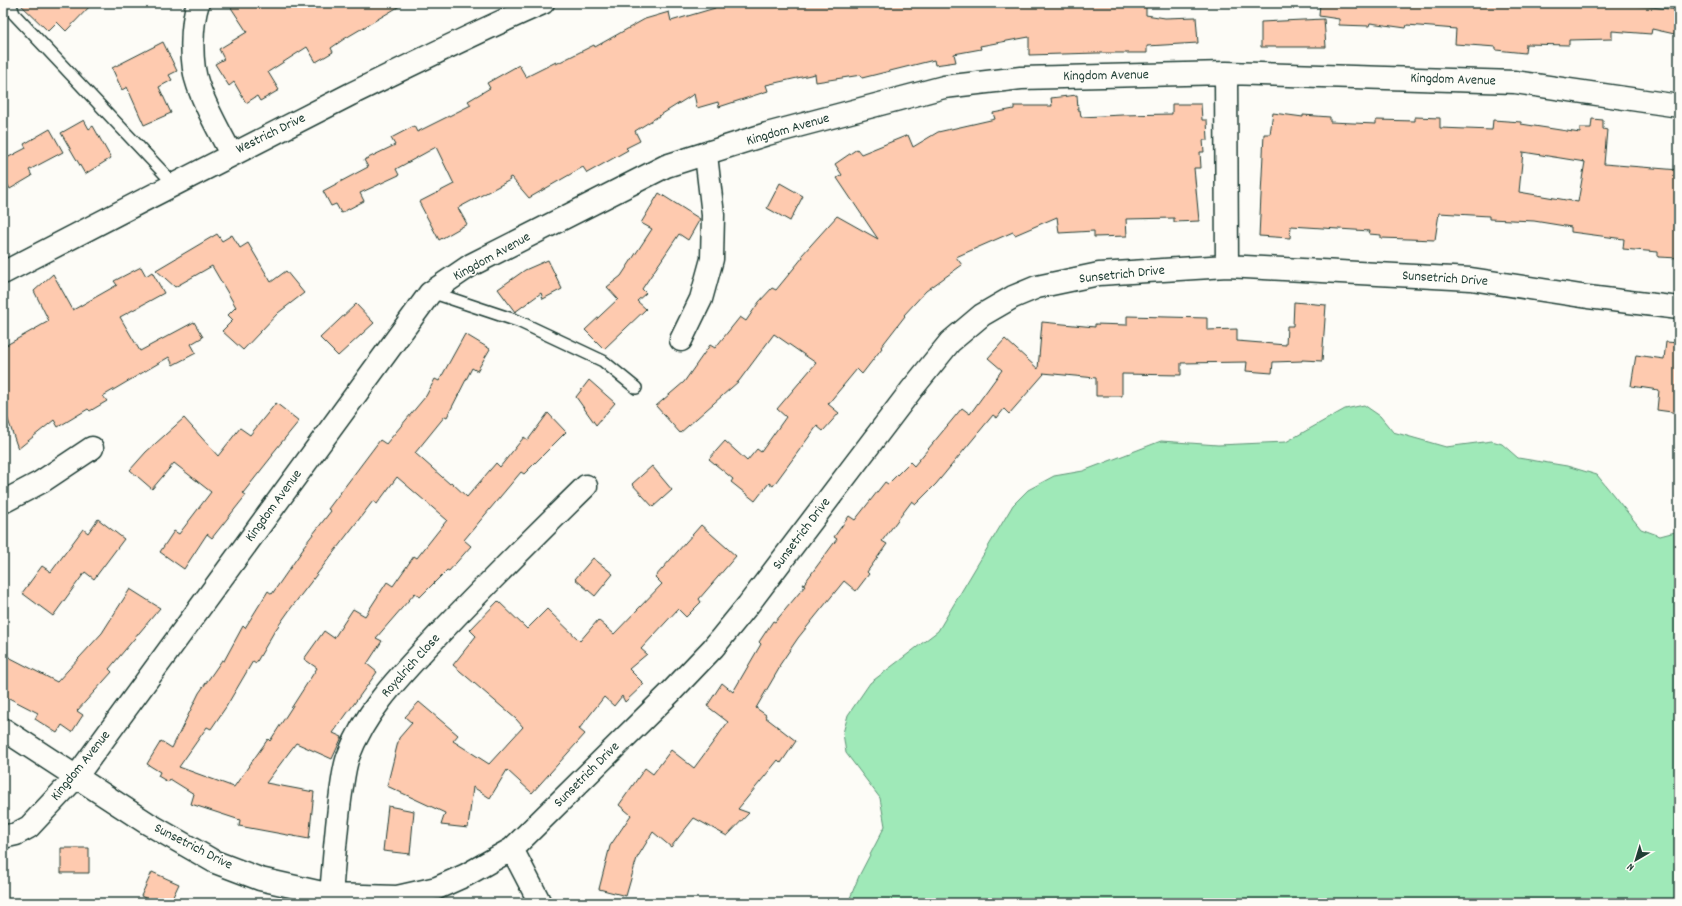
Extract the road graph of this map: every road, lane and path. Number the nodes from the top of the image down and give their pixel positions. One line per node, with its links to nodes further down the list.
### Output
1 (10, 3): 8 (lane)
2 (198, 3): 6 (street)
3 (543, 3): 6 (street, Westrich Drive)
4 (1226, 74): 5 (street, Kingdom Avenue); 7 (street, Kingdom Avenue); 9 (street)
5 (1679, 106)
6 (231, 154): 8 (street, Westrich Drive)
7 (706, 154): 11 (street, Kingdom Avenue); 13 (street)
8 (175, 185): 10 (street, Westrich Drive)
9 (1227, 266): 12 (street, Sunsetrich Drive); 21 (street, Sunsetrich Drive)
10 (3, 273)
11 (431, 292): 14 (lane); 19 (street, Kingdom Avenue)
12 (1679, 308)
13 (681, 340)
14 (636, 388)
15 (92, 448): 17 (street)
16 (586, 486): 22 (street, Royalrich Close)
17 (3, 502)
18 (3, 729): 19 (street, Sunsetrich Drive)
19 (76, 777): 20 (street, Kingdom Avenue); 22 (street, Sunsetrich Drive)
20 (3, 837)
21 (512, 849): 22 (street, Sunsetrich Drive); 23 (street)
22 (331, 895)
23 (540, 903)

